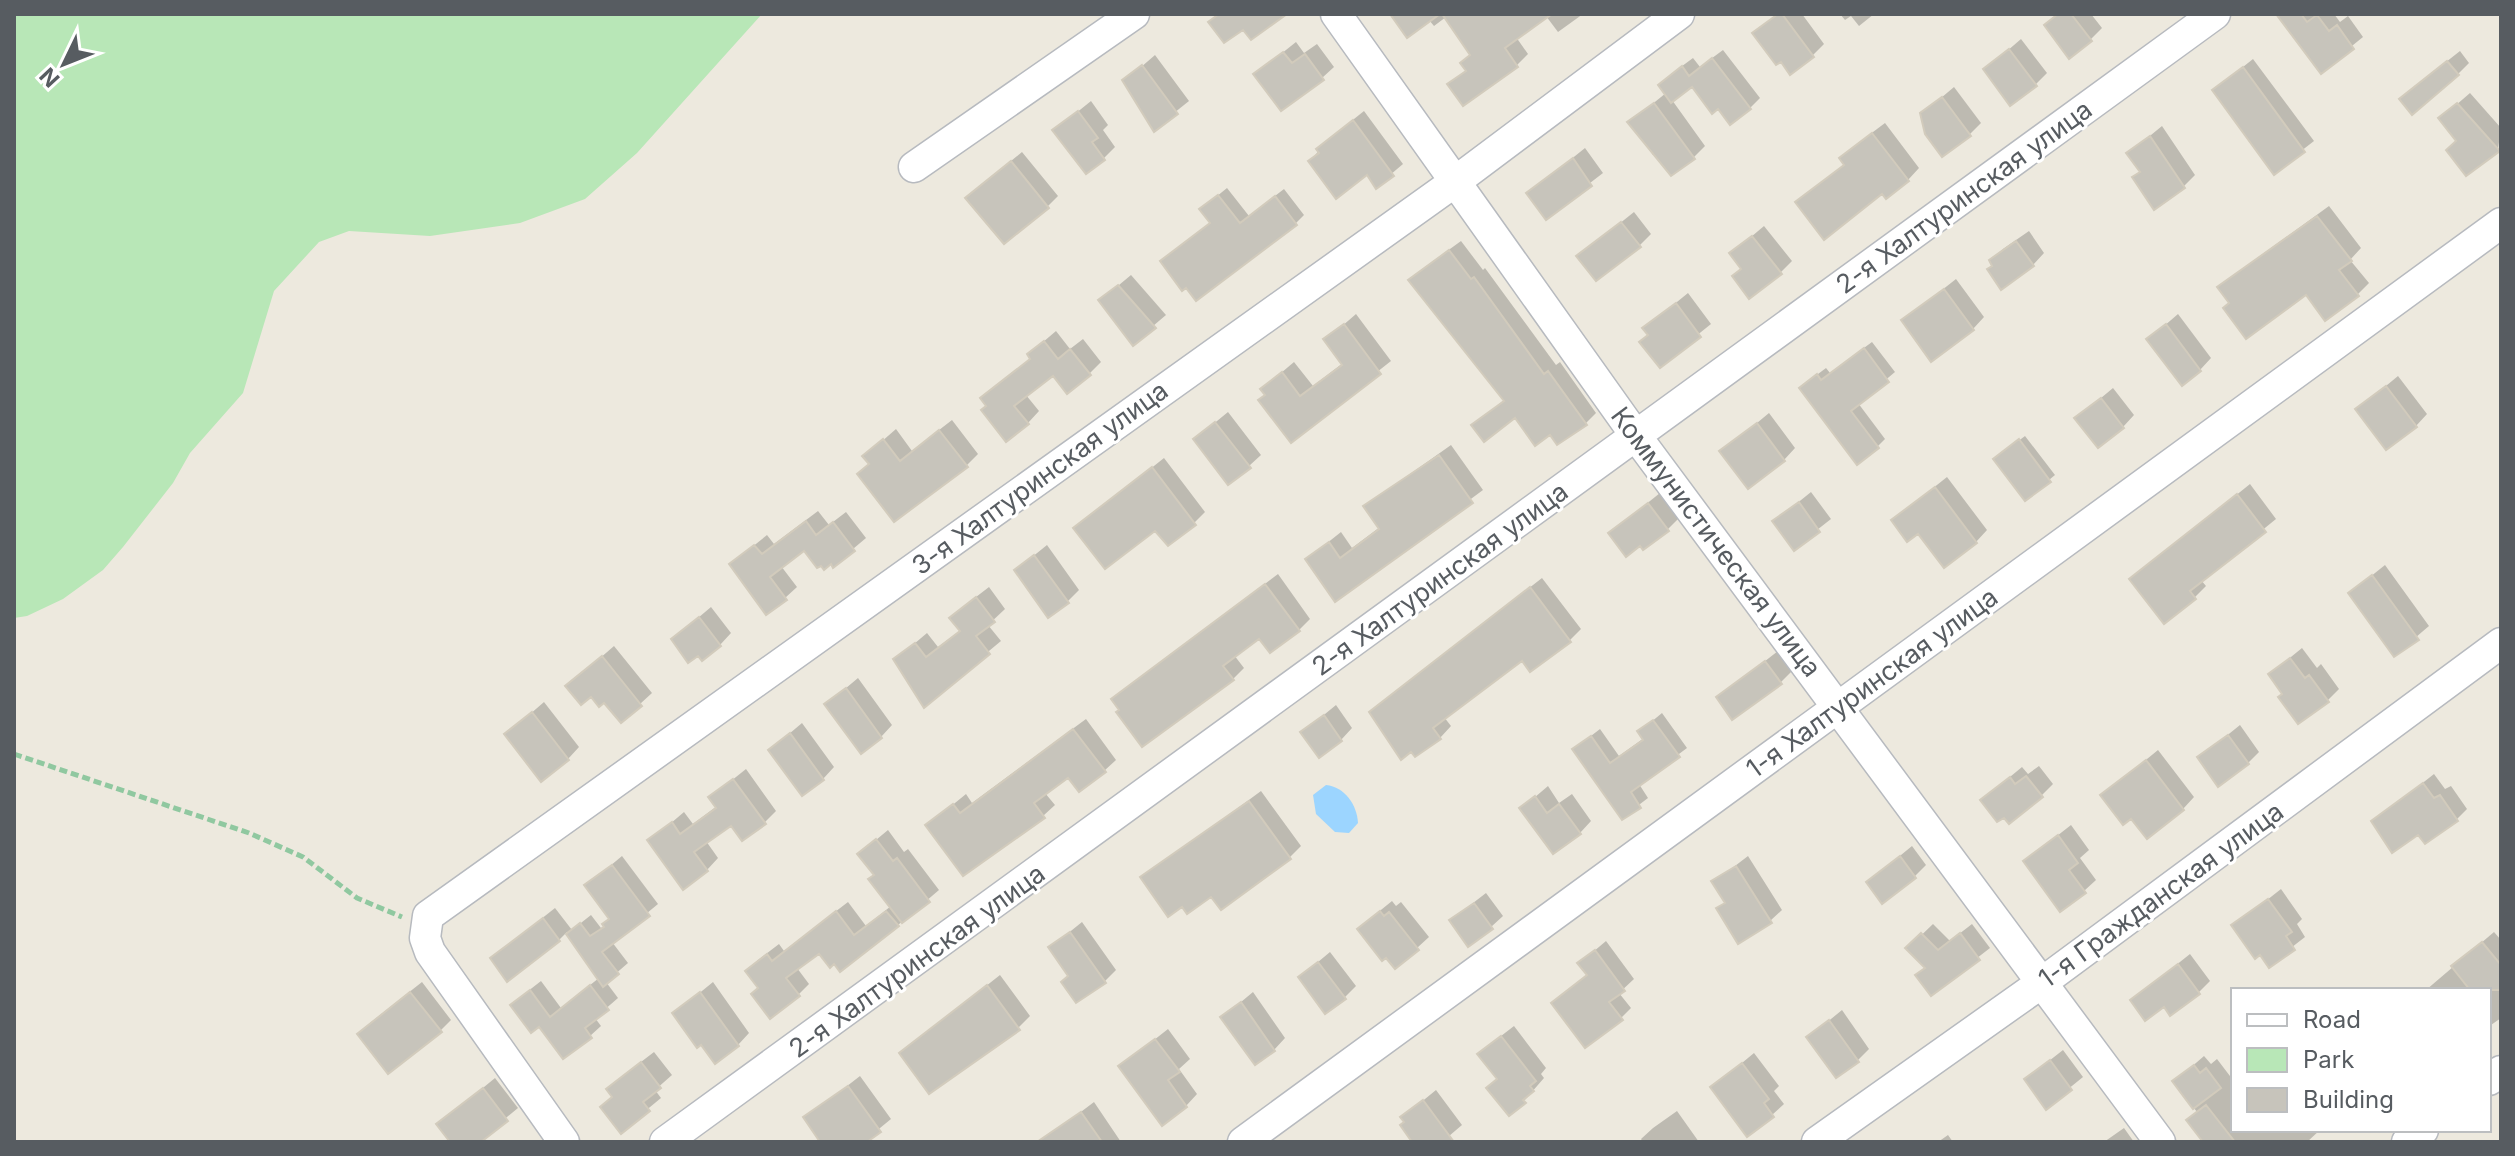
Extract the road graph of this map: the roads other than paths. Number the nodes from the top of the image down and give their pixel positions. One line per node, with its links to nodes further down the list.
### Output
1 (1134, 14): 5 (street)
2 (1336, 14): 6 (street, Коммунистическая улица)
3 (1679, 14): 6 (street, 3-я Халтуринская улица)
4 (2215, 14): 8 (street, 2-я Халтуринская улица)
5 (914, 167)
6 (1456, 181): 8 (street, Коммунистическая улица); 12 (street, 3-я Халтуринская улица)
7 (2501, 223): 10 (street, 1-я Халтуринская улица)
8 (1636, 436): 10 (street, Коммунистическая улица); 13 (street, 2-я Халтуринская улица)
9 (2501, 643): 11 (street, 1-я Гражданская улица)
10 (1839, 707): 11 (street, Коммунистическая улица); 14 (street, 1-я Халтуринская улица)
11 (2040, 984): 15 (street, 1-я Гражданская улица); 16 (street, Коммунистическая улица)
12 (564, 1142)
13 (665, 1142)
14 (1243, 1142)
15 (1817, 1142)
16 (2160, 1142)

